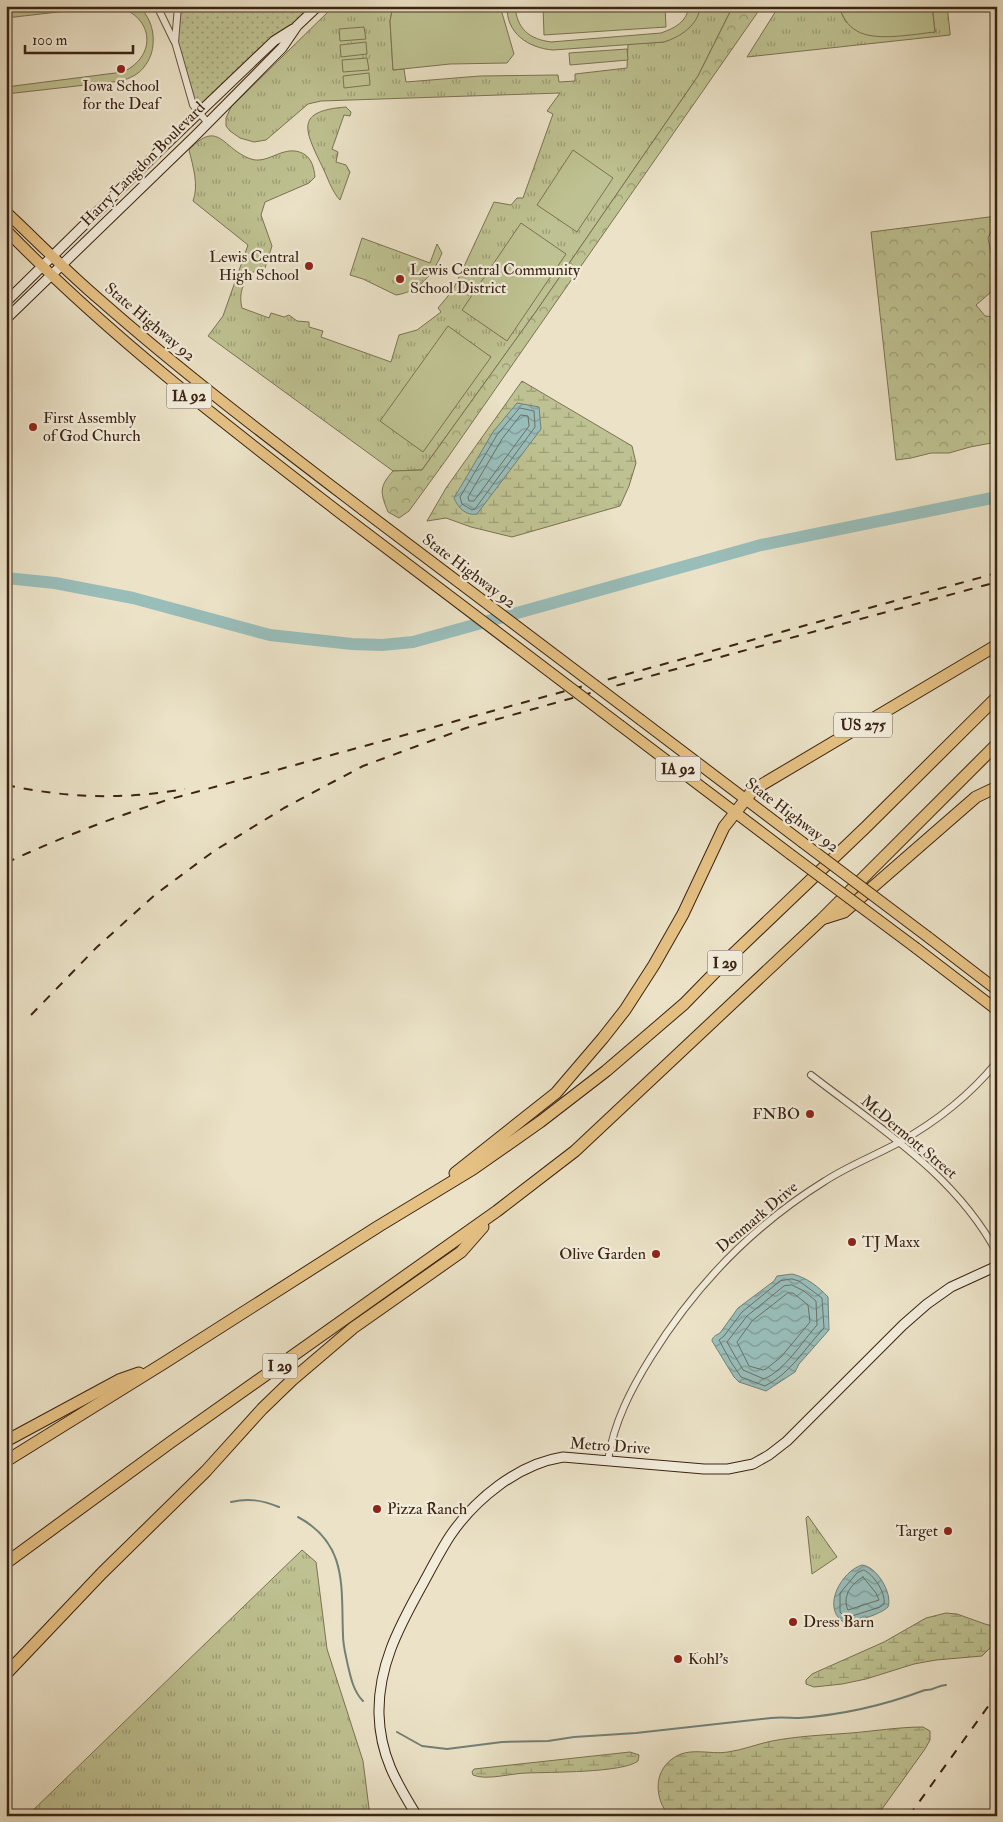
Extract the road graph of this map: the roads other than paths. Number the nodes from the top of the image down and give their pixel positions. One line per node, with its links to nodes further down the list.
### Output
1 (157, 6): 5 (street)
2 (178, 6): 5 (street)
3 (318, 6): 4 (street, Harry Langdon Boulevard)
4 (297, 26): 6 (street, Harry Langdon Boulevard); 7 (street, Harry Langdon Boulevard)
5 (175, 42): 6 (street)
6 (200, 114): 7 (street); 10 (street, Harry Langdon Boulevard)
7 (208, 122): 11 (street, Harry Langdon Boulevard)
8 (6, 212): 10 (main road, State Highway 92 / IA 92)
9 (6, 230): 12 (main road, State Highway 92 / IA 92)
10 (53, 256): 11 (main road, State Highway 92 / IA 92); 12 (street, Harry Langdon Boulevard)
11 (62, 266): 13 (street, Harry Langdon Boulevard); 20 (main road, State Highway 92 / IA 92, bridge)
12 (42, 267): 13 (main road, State Highway 92 / IA 92); 14 (street, Harry Langdon Boulevard)
13 (51, 276): 15 (street, Harry Langdon Boulevard); 21 (main road, State Highway 92 / IA 92, bridge)
14 (6, 302)
15 (6, 319)
16 (997, 645): 20 (highway, US 275)
17 (997, 697): 28 (highway, I 29)
18 (997, 744): 22 (highway, I 29)
19 (997, 788): 22 (highway)
20 (746, 800): 21 (highway, US 275); 23 (main road, State Highway 92 / IA 92, bridge)
21 (736, 812): 24 (main road, State Highway 92, bridge); 28 (highway)
22 (821, 920): 29 (highway, I 29)
23 (997, 990)
24 (997, 1010)
25 (997, 1062): 27 (street, Denmark Drive)
26 (810, 1075): 27 (street, McDermott Street)
27 (898, 1143): 30 (street, McDermott Street); 34 (street, Denmark Drive)
28 (427, 1197): 32 (highway, I 29)
29 (496, 1212): 36 (highway, I 29); 41 (highway)
30 (997, 1253)
31 (997, 1266): 34 (street, Metro Drive)
32 (164, 1363): 33 (highway); 35 (highway, I 29)
33 (6, 1441)
34 (608, 1460): 42 (street, Metro Drive)
35 (6, 1462)
36 (64, 1520): 37 (highway, I 29); 38 (highway)
37 (22, 1550): 39 (highway, I 29); 40 (highway)
38 (6, 1554)
39 (6, 1563)
40 (6, 1567)
41 (6, 1674)
42 (417, 1816)

